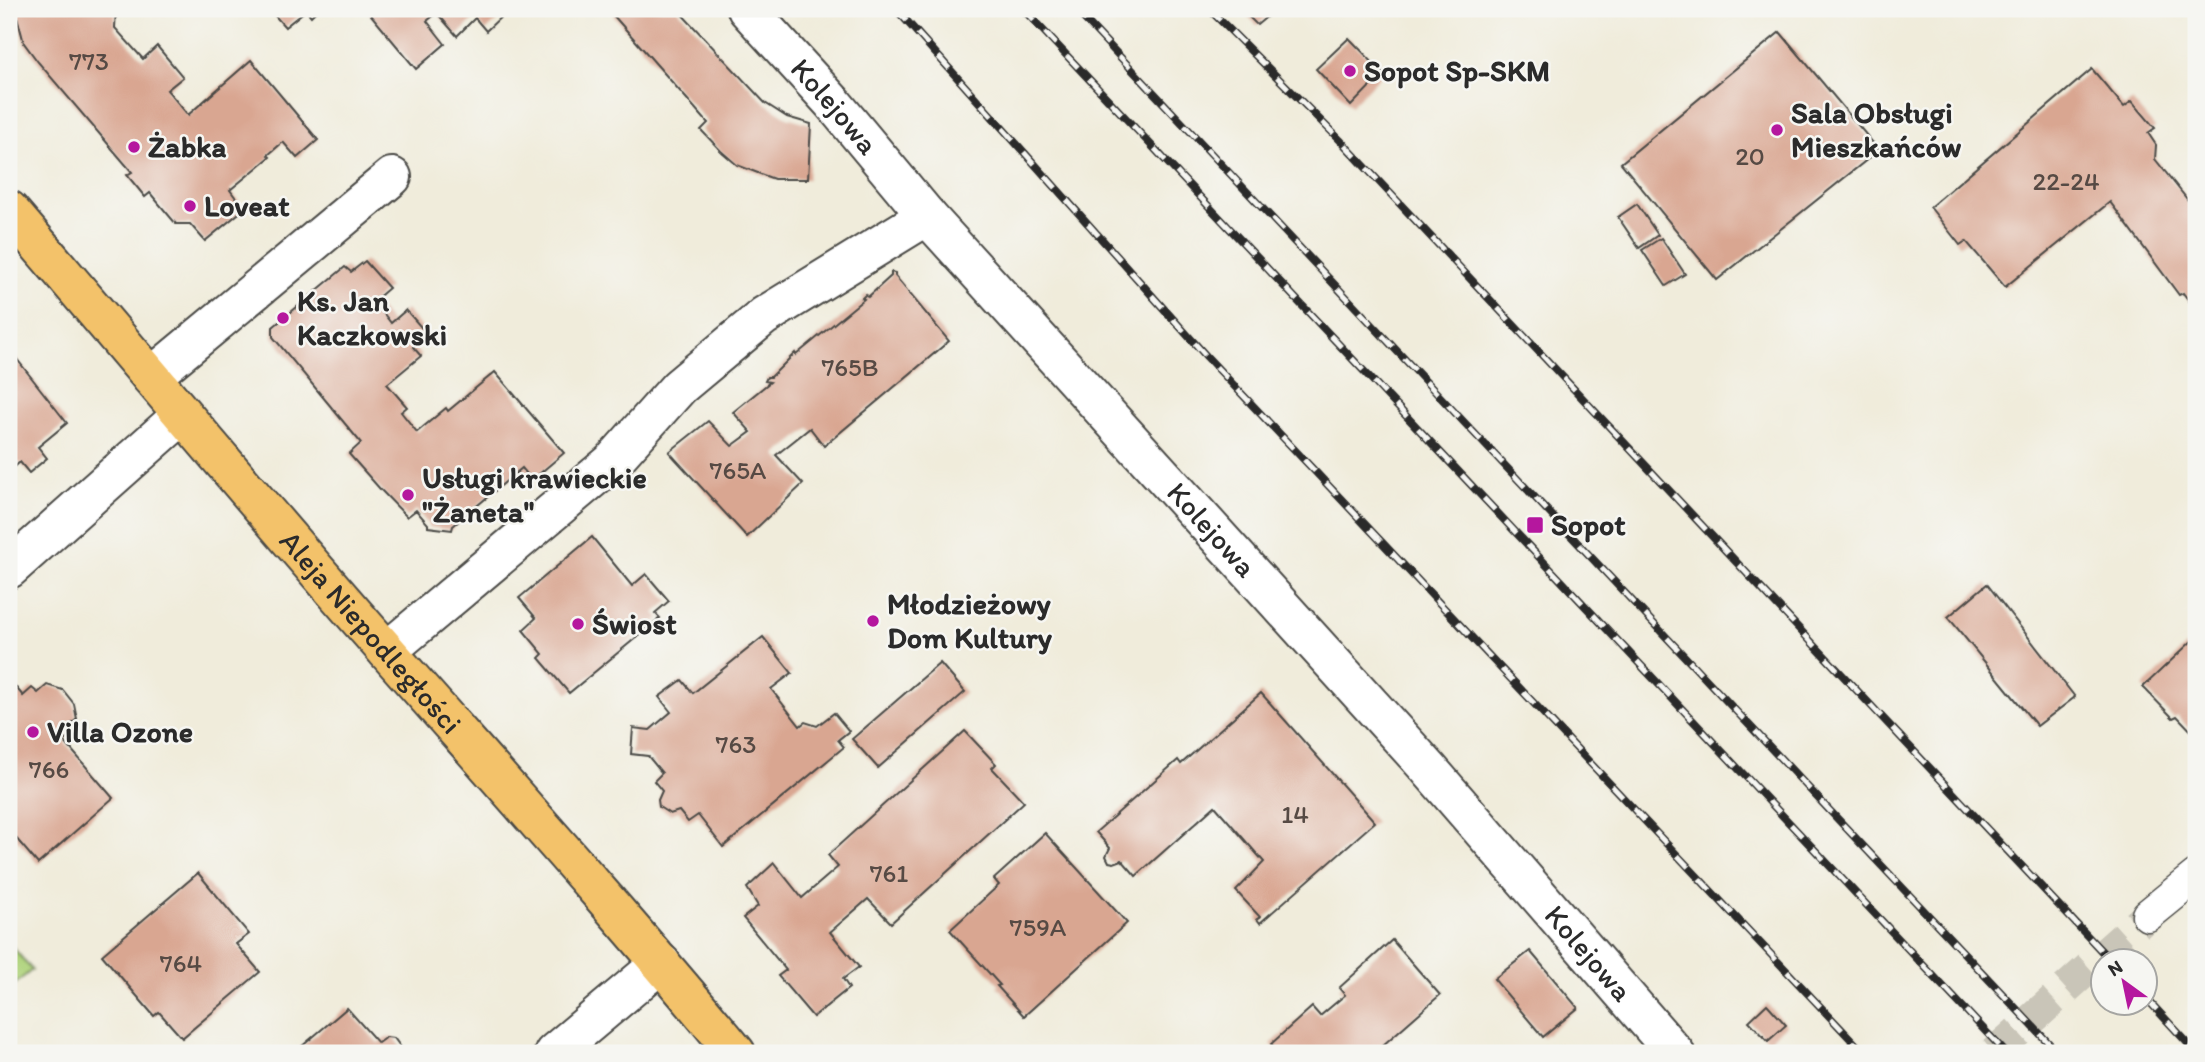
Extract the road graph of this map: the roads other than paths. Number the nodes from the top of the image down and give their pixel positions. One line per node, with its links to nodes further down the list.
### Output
1 (747, 9): 4 (street, Kolejowa)
2 (393, 177): 5 (street)
3 (9, 210): 5 (main road, Aleja Niepodległości)
4 (927, 216): 8 (street); 14 (street, Kolejowa)
5 (151, 377): 6 (main road, Aleja Niepodległości)
6 (182, 415): 7 (street); 8 (main road, Aleja Niepodległości)
7 (9, 569)
8 (387, 651): 11 (main road, Aleja Niepodległości)
9 (2196, 876): 10 (street)
10 (2148, 915)
11 (662, 963): 12 (street); 13 (main road, Aleja Niepodległości)
12 (554, 1053)
13 (736, 1053)
14 (1675, 1053)

